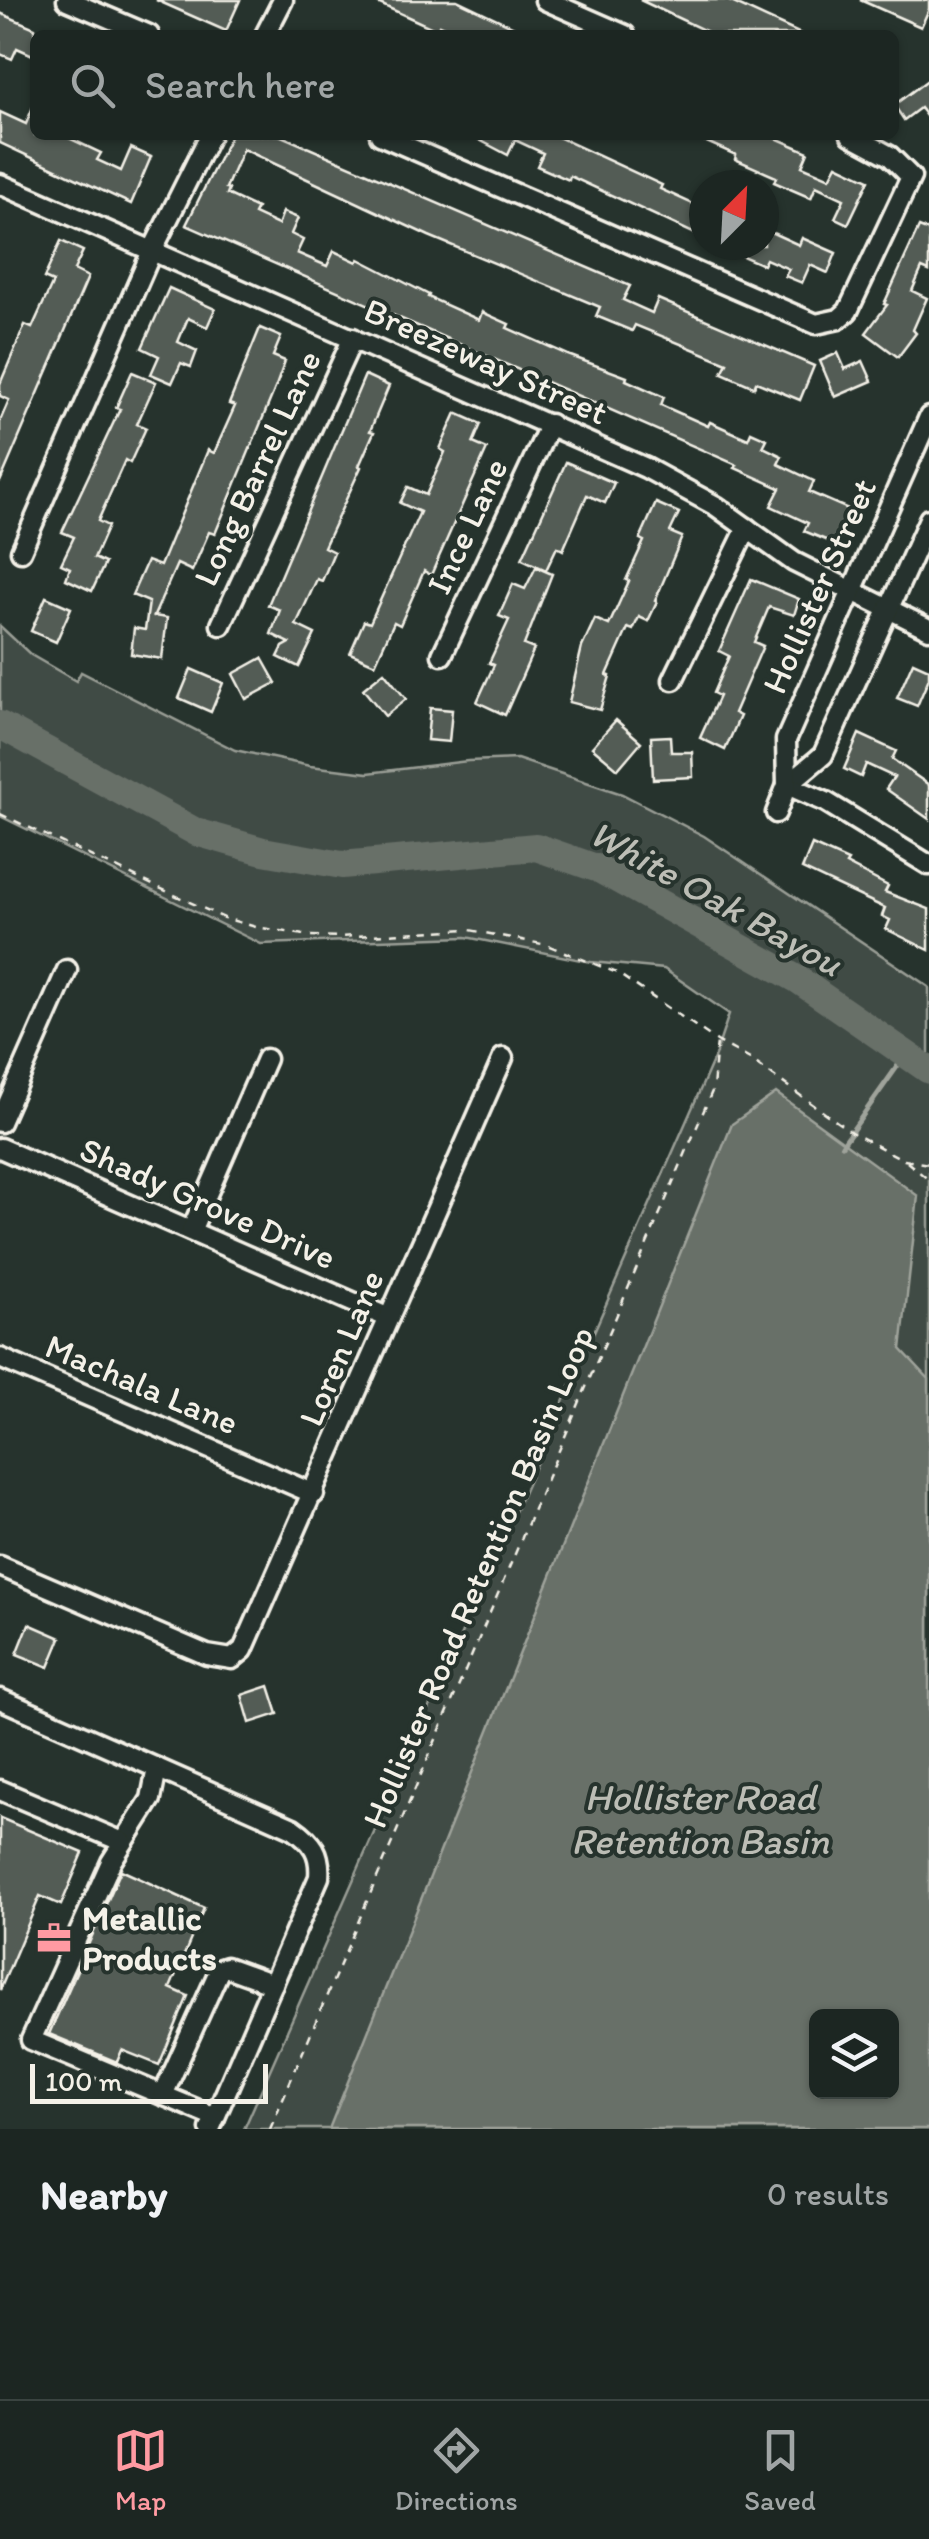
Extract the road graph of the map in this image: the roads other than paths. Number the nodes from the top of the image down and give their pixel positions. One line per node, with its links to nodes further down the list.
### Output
1 (67, 0): 4 (street)
2 (283, 0): 5 (street)
3 (545, 0): 6 (street)
4 (137, 30)
5 (268, 30)
6 (614, 30)
7 (208, 140): 11 (street)
8 (392, 140): 9 (street)
9 (860, 140)
10 (0, 184): 11 (street, Breezeway Street)
11 (152, 252): 12 (street, Breezeway Street); 17 (street)
12 (353, 338): 14 (street, Breezeway Street); 20 (street, Long Barrel Lane)
13 (929, 417): 18 (street, Hollister Street)
14 (550, 424): 16 (street, Breezeway Street); 22 (street, Ince Lane)
15 (929, 519): 19 (street, Hollister Street)
16 (747, 528): 18 (street, Breezeway Street); 23 (street)
17 (20, 551)
18 (851, 592): 19 (street, Breezeway Street); 24 (street, Hollister Street)
19 (889, 608): 21 (street, Breezeway Street); 24 (street, Hollister Street)
20 (220, 624)
21 (929, 628)
22 (442, 655)
23 (673, 680)
24 (788, 785): 25 (street, Hollister Street); 26 (street)
25 (776, 812)
26 (929, 864)
27 (67, 970): 30 (street)
28 (503, 1058): 33 (street, Loren Lane)
29 (266, 1059): 32 (street)
30 (0, 1122)
31 (0, 1148): 32 (street, Shady Grove Drive)
32 (191, 1231): 33 (street, Shady Grove Drive)
33 (389, 1318): 35 (street, Loren Lane)
34 (0, 1358): 35 (street, Machala Lane)
35 (314, 1494): 36 (street, Loren Lane)
36 (0, 1566)
37 (0, 1700): 38 (street)
38 (157, 1768): 40 (street); 41 (street)
39 (0, 1790): 40 (street)
40 (123, 1842): 42 (street)
41 (273, 1984): 42 (street); 43 (street)
42 (164, 2095): 43 (street)
43 (212, 2123)

